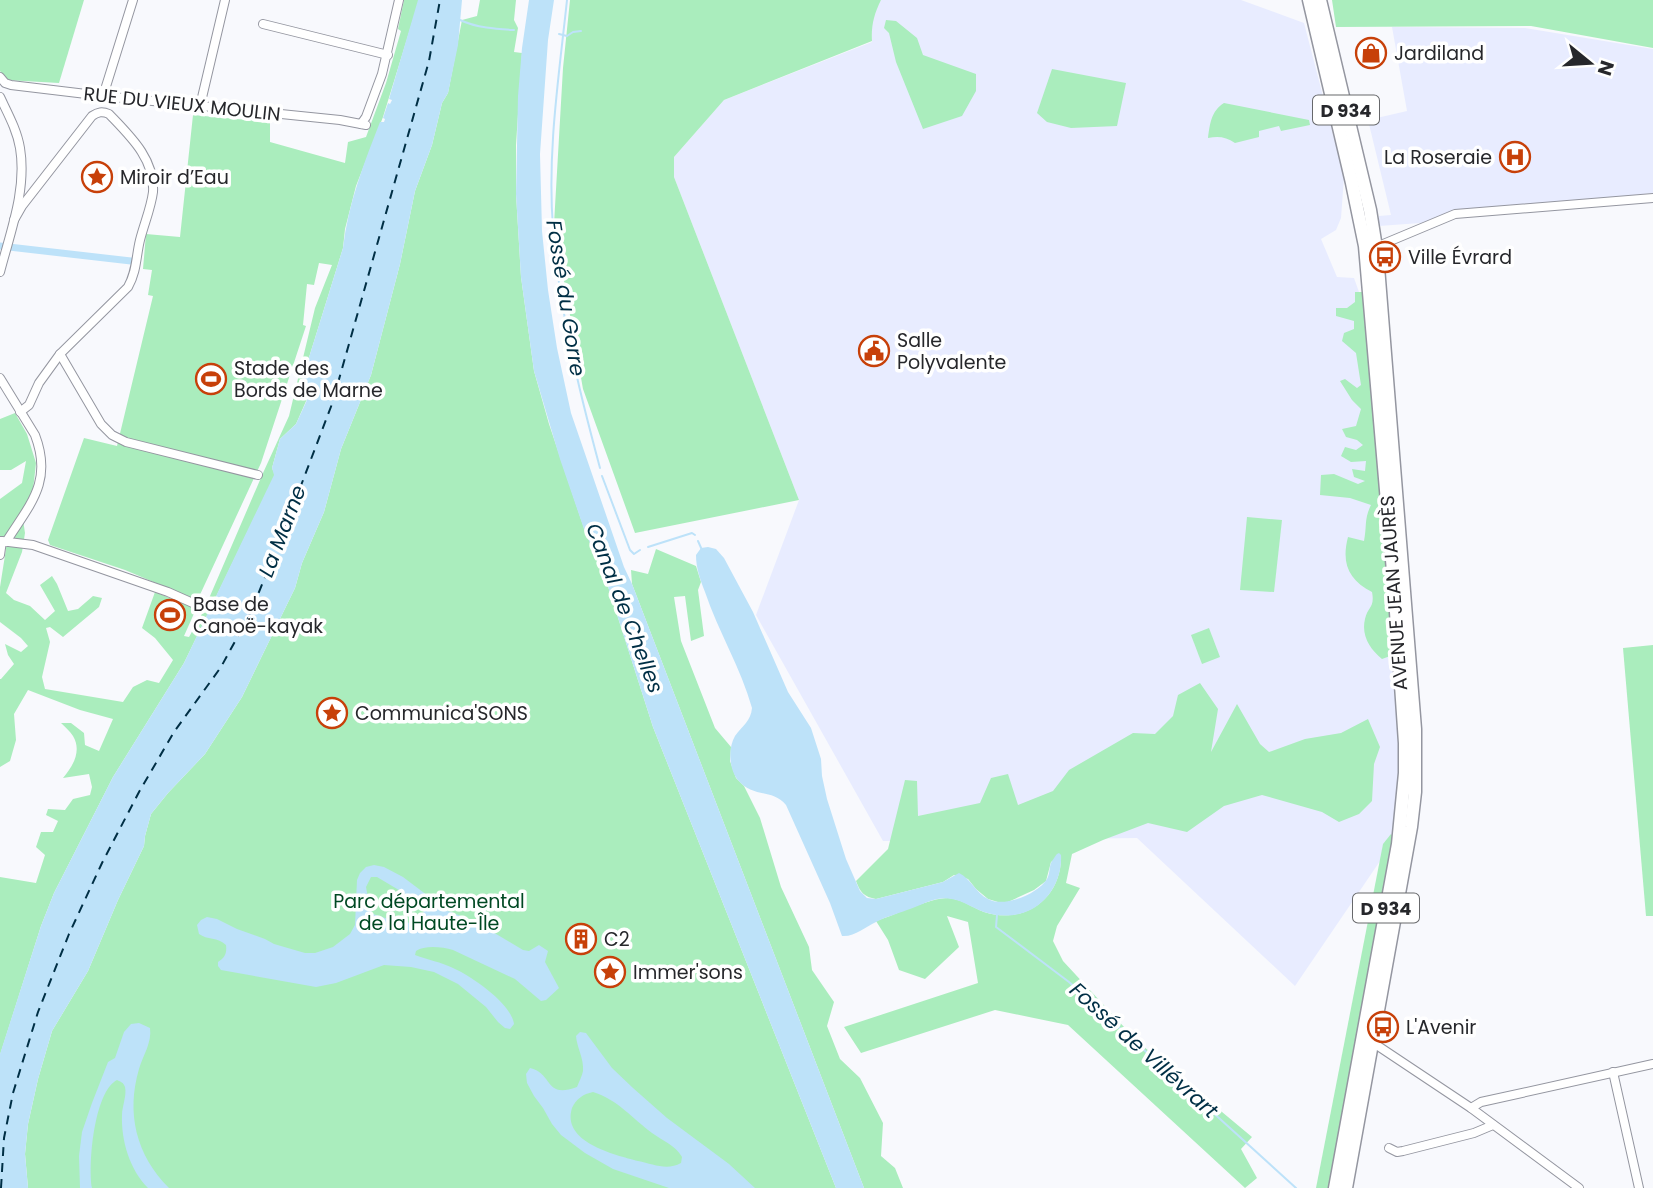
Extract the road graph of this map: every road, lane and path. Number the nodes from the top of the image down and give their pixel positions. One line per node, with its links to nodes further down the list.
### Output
1 (133, 0): 9 (street)
2 (225, 0): 11 (street)
3 (400, 0): 7 (street)
4 (1309, 0): 25 (main road, AVENUE JEAN JAURÈS / D 934)
5 (1320, 0): 16 (main road, AVENUE JEAN JAURÈS / D 934)
6 (263, 24): 7 (street)
7 (387, 55): 11 (street, RUE DU VIEUX MOULIN)
8 (0, 77): 9 (street, RUE DU VIEUX MOULIN)
9 (103, 96): 11 (street, RUE DU VIEUX MOULIN)
10 (0, 97): 12 (street)
11 (200, 106)
12 (20, 190): 13 (street); 15 (street)
13 (31, 195): 15 (street); 18 (street)
14 (1653, 198): 16 (street)
15 (14, 220): 17 (street)
16 (1376, 247): 26 (main road, AVENUE JEAN JAURÈS / D 934)
17 (0, 272)
18 (60, 354): 20 (street); 21 (street)
19 (0, 378): 20 (street)
20 (20, 412): 22 (street)
21 (258, 475)
22 (3, 541): 23 (street); 24 (street)
23 (0, 555)
24 (200, 604)
25 (1377, 952): 26 (street); 33 (main road, AVENUE JEAN JAURÈS / D 934)
26 (1372, 1042): 29 (street); 34 (main road, AVENUE JEAN JAURÈS / D 934)
27 (1653, 1064): 28 (street)
28 (1613, 1072): 29 (street); 35 (street)
29 (1471, 1108): 30 (street)
30 (1493, 1125): 31 (street); 32 (street)
31 (1389, 1148)
32 (1572, 1186)
33 (1335, 1188)
34 (1346, 1188)
35 (1639, 1188)

